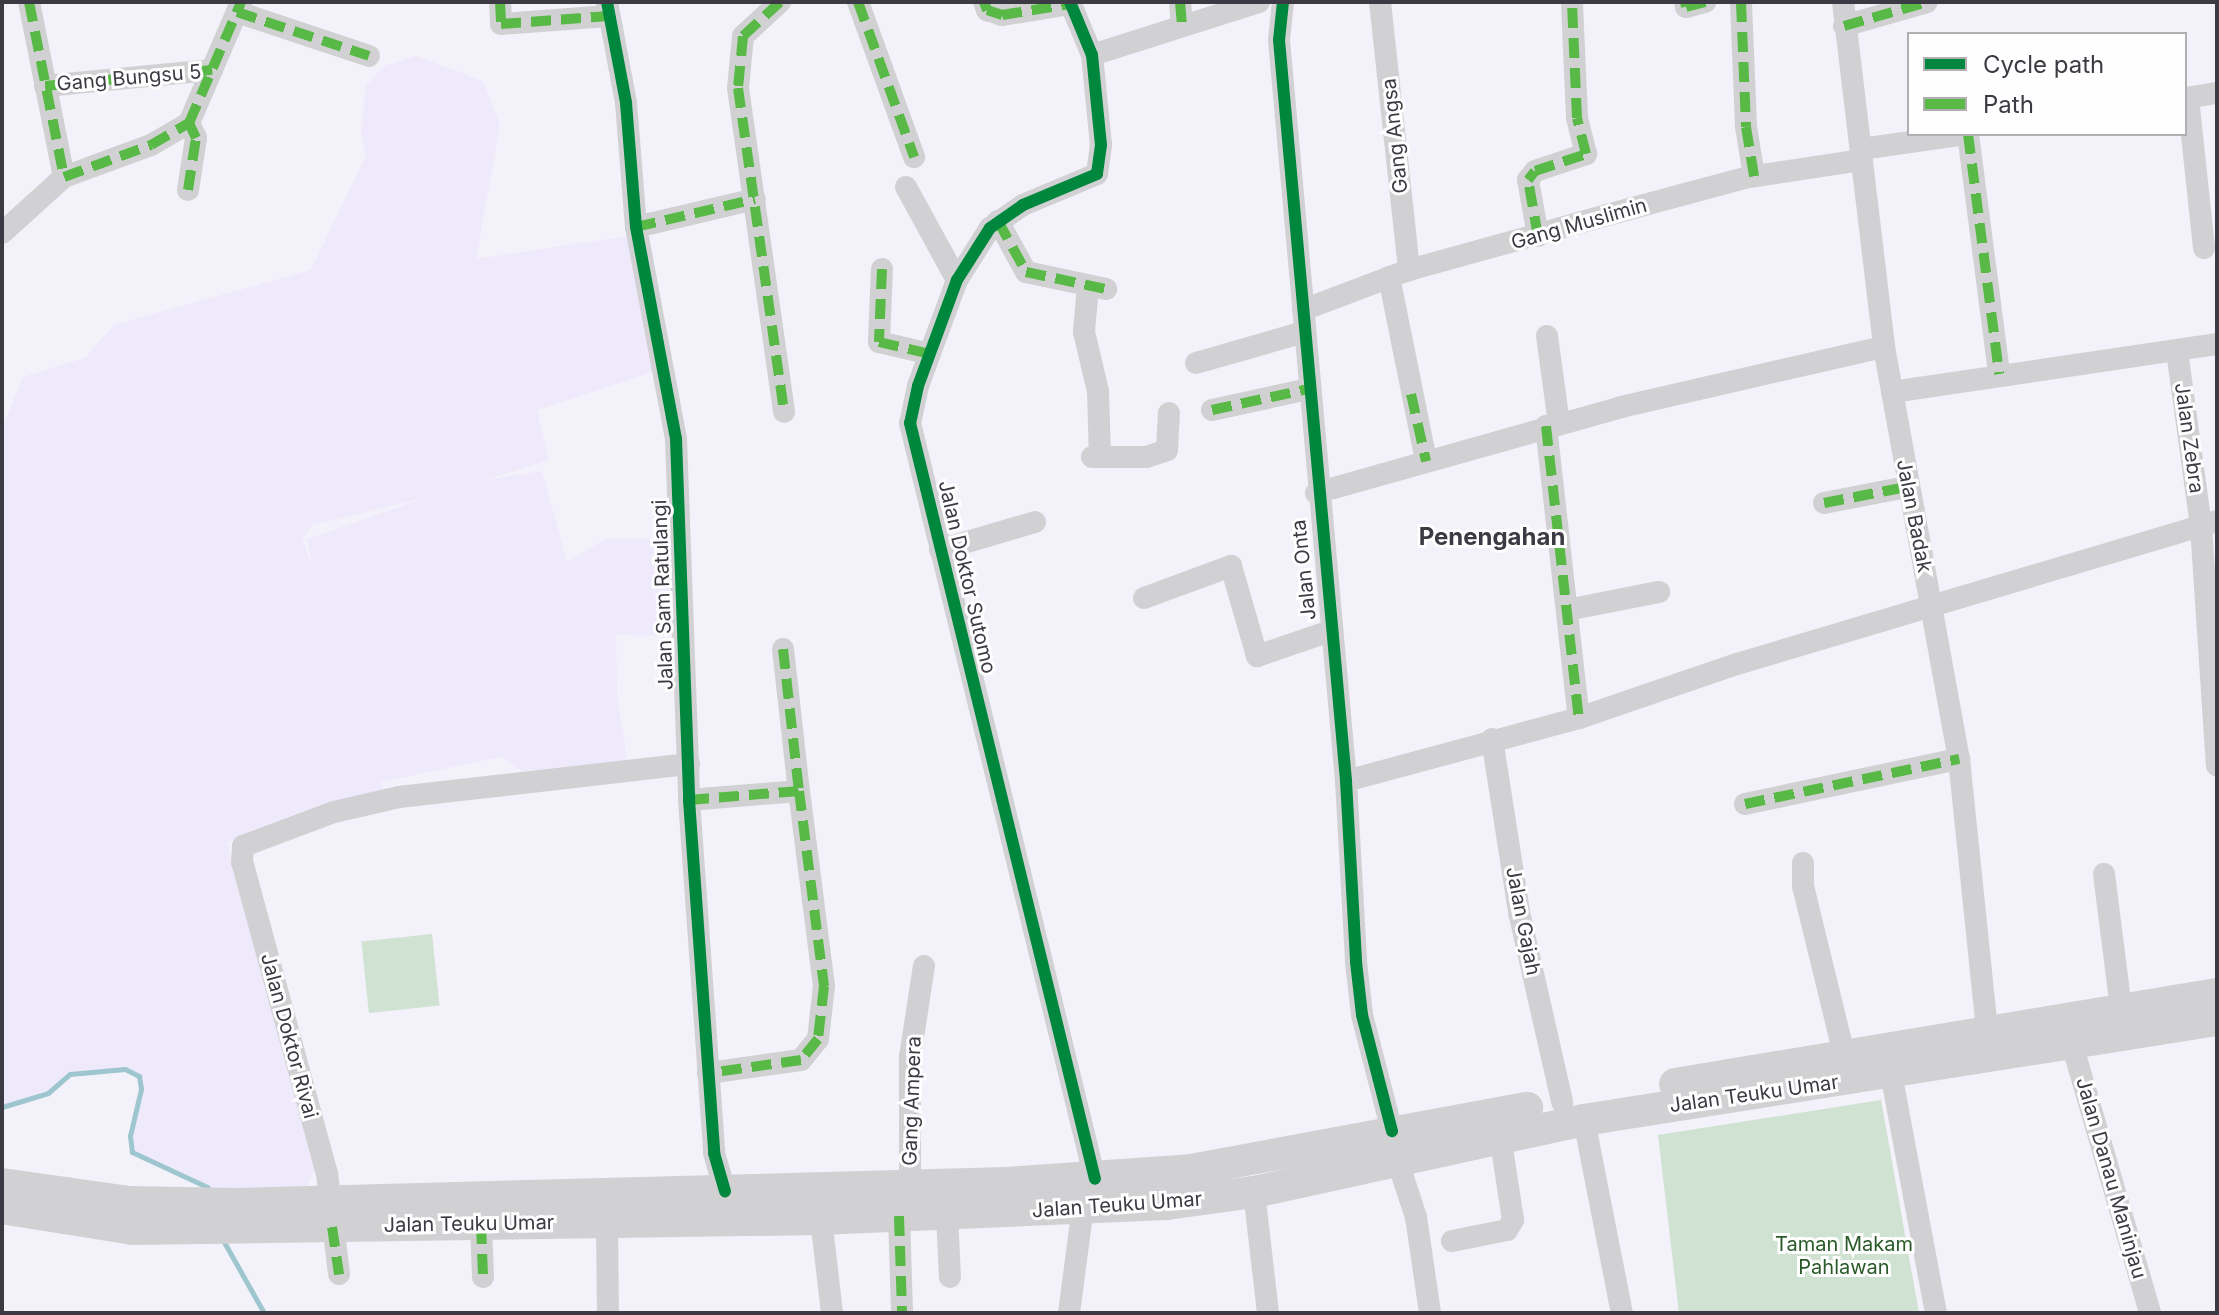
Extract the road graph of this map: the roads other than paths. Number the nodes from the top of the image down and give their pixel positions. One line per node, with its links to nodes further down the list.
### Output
1 (29, 2): 24 (street)
2 (780, 2): 37 (street)
3 (858, 2): 32 (street)
4 (984, 2): 15 (street)
5 (1180, 2): 19 (street)
6 (1259, 2): 19 (street)
7 (1283, 2): 46 (street, Jalan Onta)
8 (1380, 2): 44 (street, Gang Angsa)
9 (1572, 2): 41 (street)
10 (1685, 2): 11 (street)
11 (1705, 2)
12 (1741, 2): 33 (street)
13 (1843, 2): 20 (street, Jalan Badak)
14 (1927, 2): 20 (street)
15 (1070, 3): 21 (street)
16 (239, 7): 22 (street); 23 (street)
17 (608, 9): 18 (street); 39 (street, Jalan Sam Ratulangi)
18 (501, 13)
19 (1182, 26): 21 (street)
20 (1844, 26): 31 (street, Jalan Badak)
21 (1092, 55): 38 (street, Jalan Doktor Sutomo)
22 (369, 56)
23 (212, 70): 24 (street, Gang Bungsu 5); 28 (street)
24 (45, 86): 34 (street)
25 (2217, 93): 26 (street)
26 (2187, 98)
27 (2187, 106): 42 (street)
28 (189, 123): 34 (street); 36 (street)
29 (1957, 136): 31 (street, Gang Muslimin)
30 (1967, 136): 53 (street)
31 (1861, 155): 33 (street, Gang Muslimin); 49 (street, Jalan Badak)
32 (914, 157)
33 (1754, 176): 41 (street, Gang Muslimin)
34 (64, 177): 40 (street)
35 (906, 187): 45 (street)
36 (188, 190)
37 (755, 199): 39 (street); 57 (street)
38 (998, 221): 45 (street, Jalan Doktor Sutomo); 58 (street)
39 (636, 227): 76 (street, Jalan Sam Ratulangi)
40 (2, 233)
41 (1538, 236): 44 (street, Gang Muslimin)
42 (2204, 248)
43 (882, 269): 51 (street)
44 (1399, 274): 46 (street, Gang Muslimin); 60 (street, Gang Angsa)
45 (957, 280): 51 (street, Jalan Doktor Sutomo)
46 (1304, 321): 52 (street, Gang Muslimin); 54 (street, Jalan Onta)
47 (1547, 336): 59 (street)
48 (2217, 344): 50 (street)
49 (1884, 347): 55 (street, Jalan Badak); 59 (street)
50 (2177, 351): 53 (street); 65 (street, Jalan Zebra)
51 (930, 354): 66 (street, Jalan Doktor Sutomo)
52 (1196, 363)
53 (1999, 374): 55 (street)
54 (1308, 389): 56 (street); 62 (street, Jalan Onta)
55 (1892, 392): 61 (street, Jalan Badak)
56 (1212, 410)
57 (784, 412)
58 (1169, 413)
59 (1552, 425): 60 (street); 70 (street)
60 (1426, 461): 62 (street)
61 (1906, 487): 63 (street); 69 (street, Jalan Badak)
62 (1316, 493): 71 (street, Jalan Onta)
63 (1824, 503)
64 (1035, 522): 66 (street)
65 (2209, 523): 69 (street); 77 (street, Jalan Zebra)
66 (940, 550): 97 (street, Jalan Doktor Sutomo)
67 (1659, 592): 70 (street)
68 (1144, 598): 71 (street)
69 (1932, 606): 73 (street); 75 (street, Jalan Badak)
70 (1567, 610): 73 (street)
71 (1330, 631): 78 (street, Jalan Onta)
72 (783, 649): 79 (street)
73 (1579, 718): 74 (street)
74 (1492, 739): 78 (street); 93 (street, Jalan Gajah)
75 (1959, 759): 81 (street); 88 (street, Jalan Badak)
76 (689, 764): 80 (street, Jalan Sam Ratulangi); 102 (street, Jalan Doktor Rivai)
77 (2217, 765)
78 (1346, 781): 95 (street, Jalan Onta)
79 (799, 791): 80 (street); 91 (street)
80 (689, 800): 91 (street, Jalan Sam Ratulangi)
81 (1745, 804)
82 (1803, 863): 90 (street)
83 (2104, 874): 86 (street)
84 (924, 966): 100 (street, Gang Ampera)
85 (2217, 994): 86 (highway, Jalan Teuku Umar)
86 (2121, 1009): 88 (highway, Jalan Teuku Umar)
87 (2217, 1020): 89 (highway, Jalan Teuku Umar)
88 (1987, 1030): 90 (highway, Jalan Teuku Umar)
89 (2072, 1044): 92 (highway, Jalan Teuku Umar); 119 (street, Jalan Danau Maninjau)
90 (1846, 1069): 92 (highway, Jalan Teuku Umar); 93 (highway, Jalan Teuku Umar)
91 (708, 1073): 99 (street, Jalan Sam Ratulangi)
92 (1891, 1073): 118 (street)
93 (1573, 1111): 94 (highway, Jalan Teuku Umar); 95 (highway, Jalan Teuku Umar); 117 (street, Jalan Gajah)
94 (1500, 1135): 95 (highway, Jalan Teuku Umar); 107 (street)
95 (1394, 1145): 97 (highway, Jalan Teuku Umar); 98 (highway, Jalan Teuku Umar); 116 (street, Jalan Onta)
96 (2, 1184): 102 (highway, Jalan Teuku Umar)
97 (1089, 1193): 98 (highway, Jalan Teuku Umar); 100 (highway, Jalan Teuku Umar); 104 (highway, Jalan Teuku Umar); 114 (street)
98 (1224, 1197): 115 (street)
99 (692, 1200): 100 (highway, Jalan Teuku Umar); 103 (highway, Jalan Teuku Umar); 105 (highway, Jalan Teuku Umar)
100 (905, 1202): 104 (highway, Jalan Teuku Umar); 105 (highway, Jalan Teuku Umar); 113 (street, Gang Ampera)
101 (2, 1208): 102 (highway, Jalan Teuku Umar)
102 (332, 1214): 103 (highway, Jalan Teuku Umar); 106 (highway, Jalan Teuku Umar); 108 (street, Jalan Doktor Rivai)
103 (593, 1214): 106 (highway, Jalan Teuku Umar); 111 (street)
104 (947, 1214): 110 (street)
105 (821, 1219): 112 (street)
106 (481, 1224): 109 (street)
107 (1452, 1241)
108 (339, 1274)
109 (483, 1277)
110 (950, 1277)
111 (608, 1313)
112 (832, 1313)
113 (902, 1313)
114 (1069, 1313)
115 (1268, 1313)
116 (1430, 1313)
117 (1622, 1313)
118 (1936, 1313)
119 (2150, 1313)

